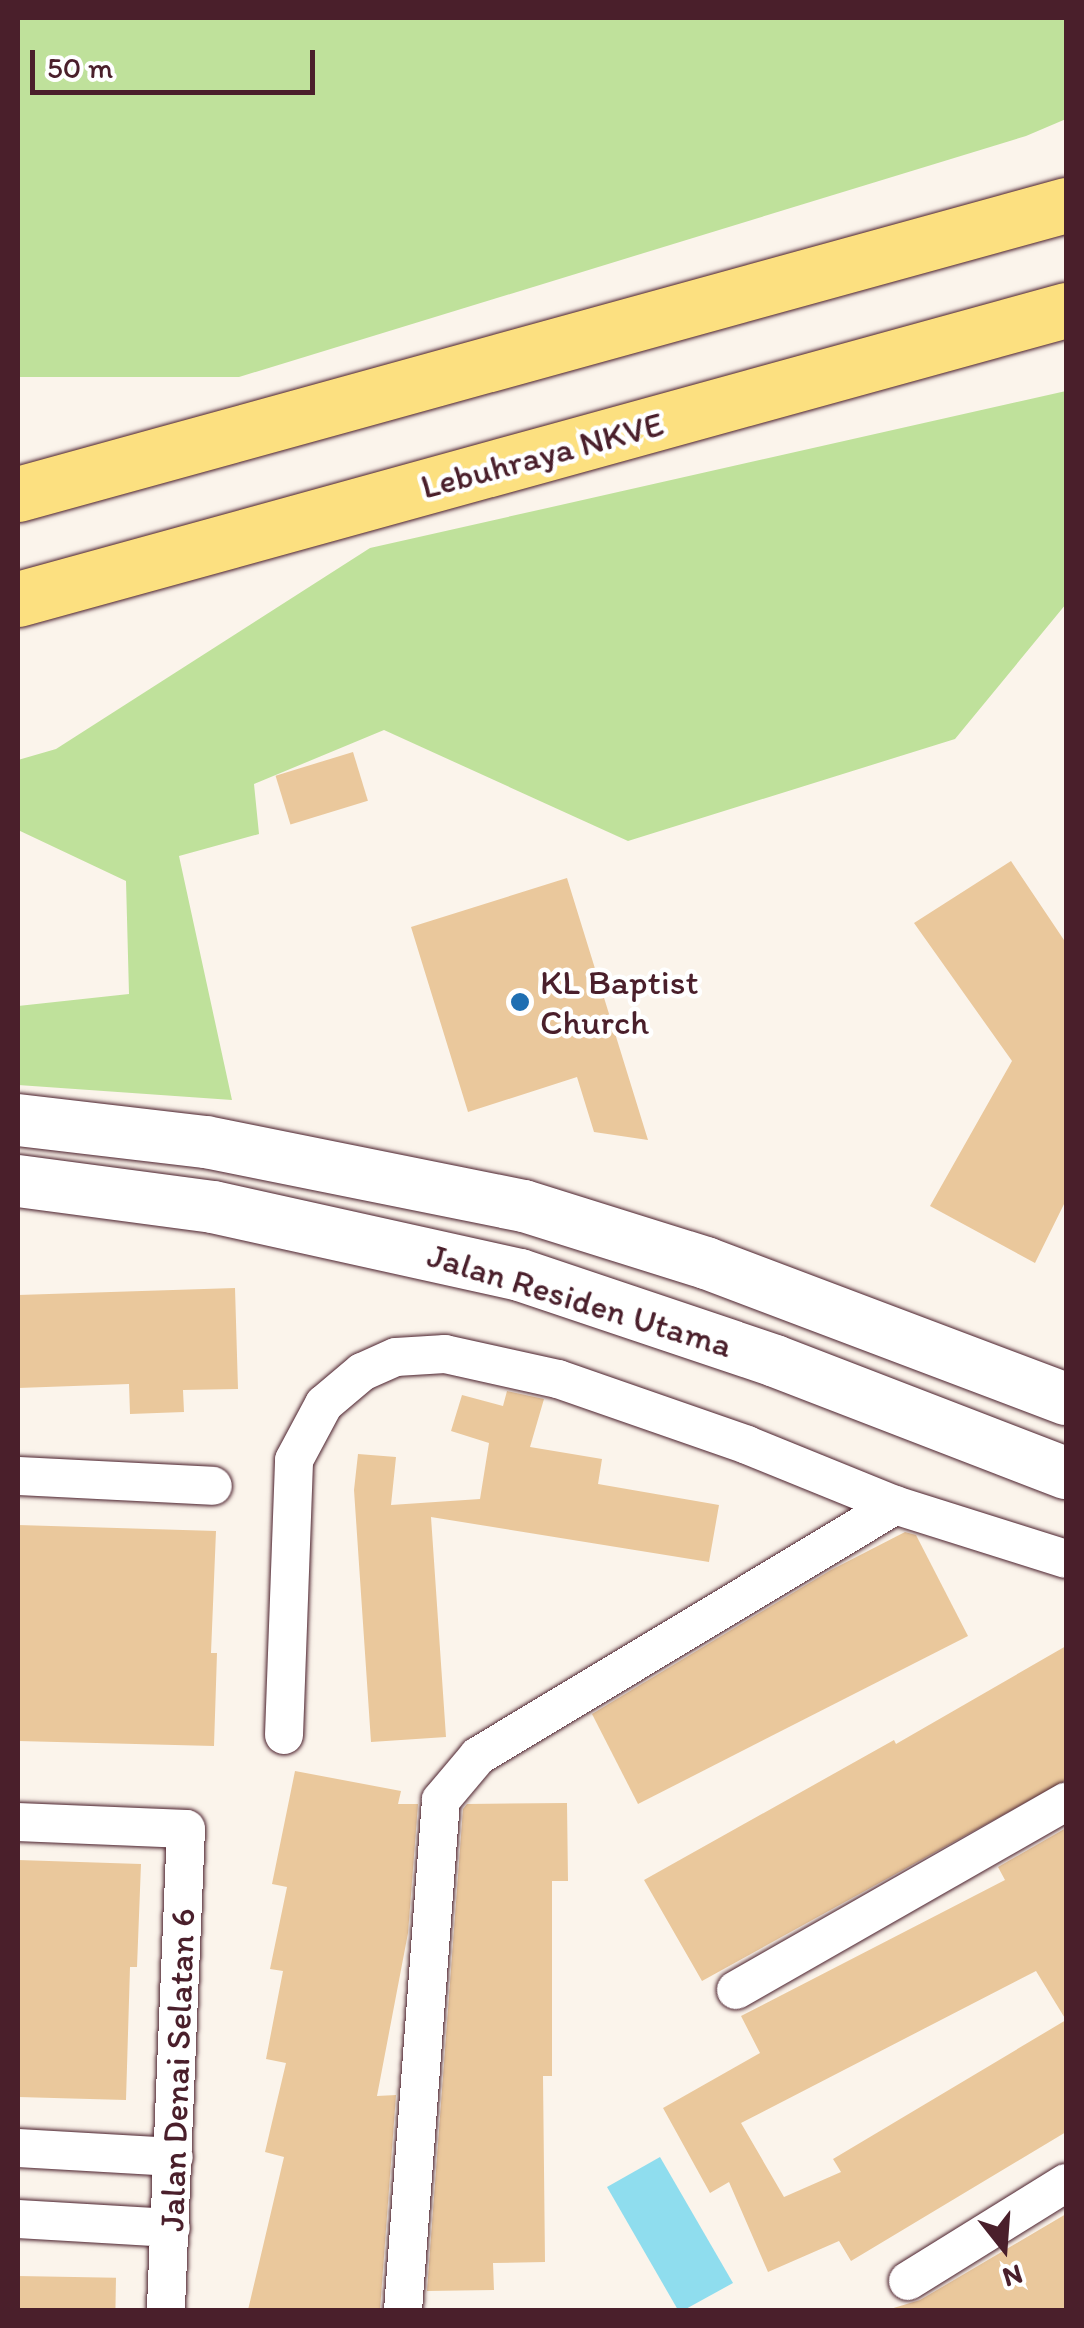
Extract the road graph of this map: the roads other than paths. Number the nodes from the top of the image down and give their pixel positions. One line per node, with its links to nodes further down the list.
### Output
1 (1066, 205): 3 (highway)
2 (1066, 310): 4 (highway, Lebuhraya NKVE)
3 (18, 494)
4 (18, 600)
5 (18, 1120): 7 (street, Jalan Residen Utama)
6 (18, 1181): 8 (street, Jalan Residen Utama)
7 (806, 1301): 8 (street); 9 (street, Jalan Residen Utama)
8 (776, 1361): 10 (street, Jalan Residen Utama)
9 (1066, 1399)
10 (1066, 1473)
11 (18, 1476): 12 (street)
12 (213, 1486)
13 (895, 1504): 14 (street); 15 (street); 26 (street)
14 (1066, 1559)
15 (284, 1736)
16 (1066, 1802): 18 (street)
17 (18, 1822): 20 (street, Jalan Denai Selatan 6)
18 (736, 1990)
19 (18, 2148): 20 (street)
20 (174, 2157): 23 (street, Jalan Denai Selatan 6)
21 (1066, 2183): 24 (street)
22 (18, 2219): 23 (street)
23 (171, 2228): 25 (street, Jalan Denai Selatan 6)
24 (908, 2281)
25 (166, 2310)
26 (403, 2310)

